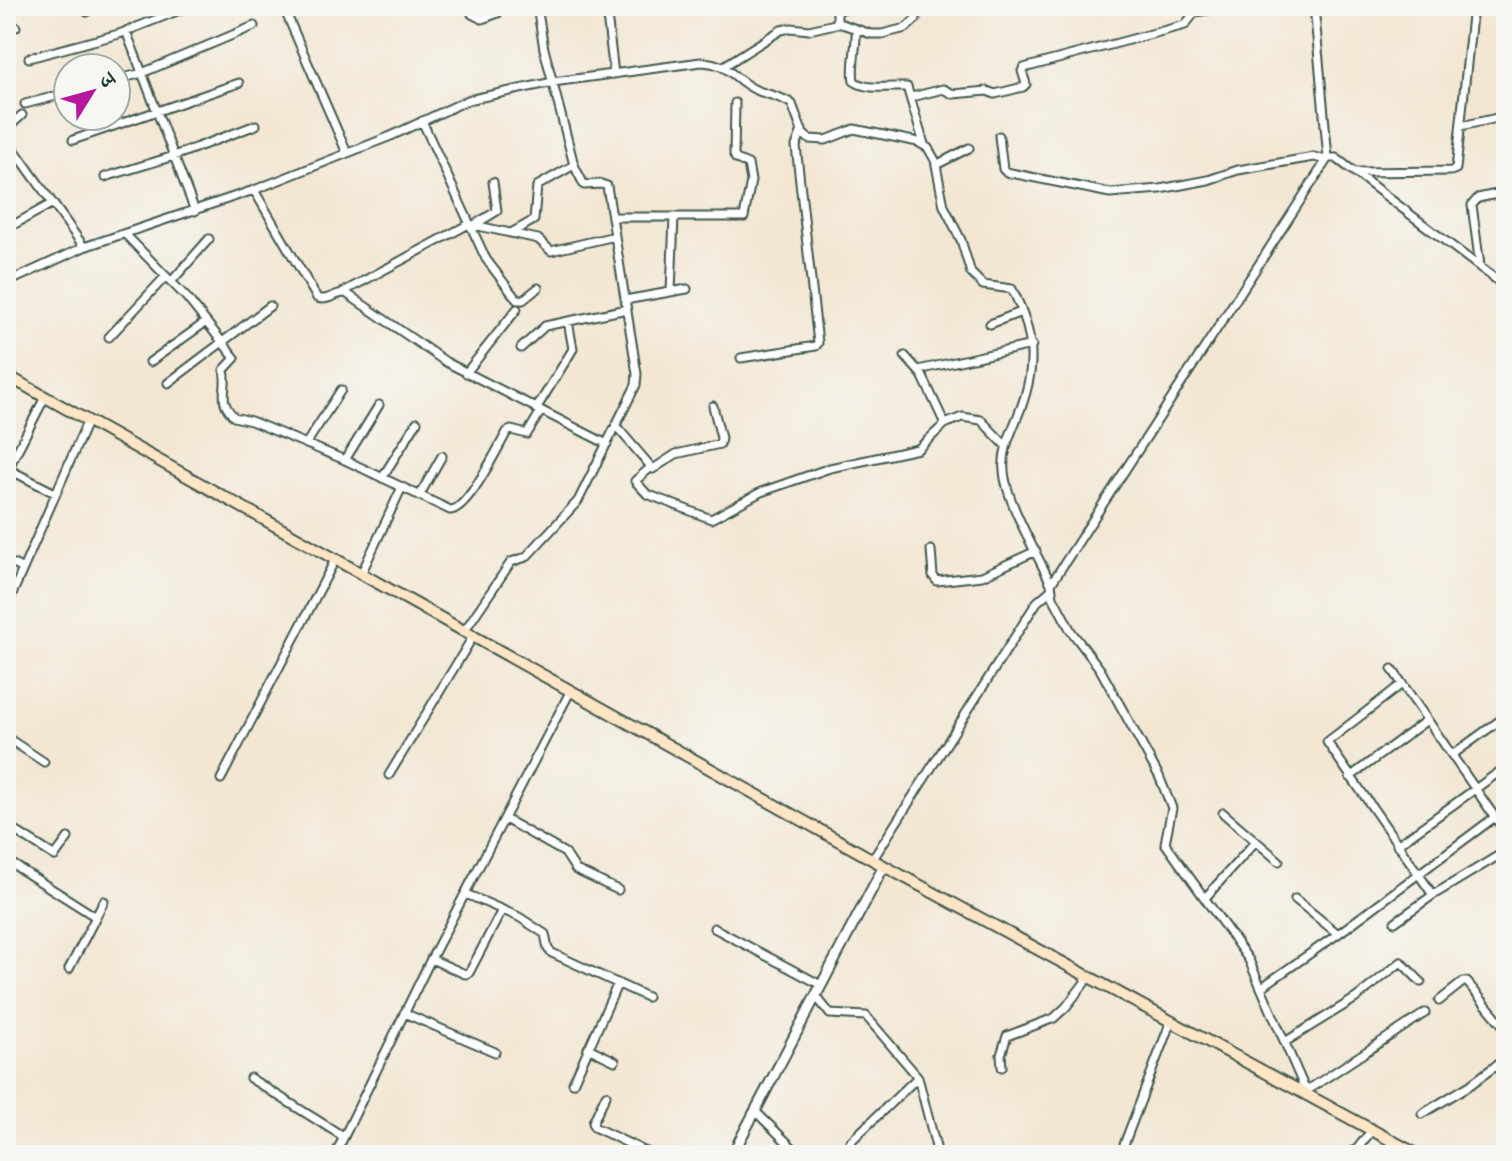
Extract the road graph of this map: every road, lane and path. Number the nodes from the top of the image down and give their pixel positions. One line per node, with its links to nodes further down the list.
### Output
1 (190, 6): 18 (street)
2 (283, 6): 43 (street)
3 (468, 6): 4 (street)
4 (500, 6)
5 (618, 6): 12 (street)
6 (850, 6): 13 (street)
7 (913, 6): 16 (street)
8 (1235, 6): 27 (street)
9 (1314, 6): 45 (street)
10 (1473, 6): 35 (street)
11 (537, 7): 12 (street); 24 (street)
12 (606, 7): 22 (street)
13 (837, 23): 16 (street); 20 (street)
14 (254, 26): 21 (street)
15 (16, 27): 17 (street)
16 (856, 30): 27 (street)
17 (6, 31)
18 (126, 31): 19 (street); 21 (street)
19 (29, 58)
20 (724, 66): 22 (street); 37 (street)
21 (142, 73): 23 (street); 30 (street)
22 (614, 74): 24 (street)
23 (132, 76)
24 (553, 82): 33 (street); 46 (street)
25 (239, 83): 30 (street)
26 (52, 97): 29 (street)
27 (912, 97): 41 (street)
28 (735, 103): 56 (street)
29 (25, 104)
30 (157, 112): 40 (street); 44 (street)
31 (22, 115): 36 (street)
32 (1506, 116): 35 (street)
33 (422, 121): 43 (street); 57 (street)
34 (256, 125): 44 (street)
35 (1461, 126): 48 (street)
36 (6, 129)
37 (802, 130): 41 (street); 84 (street)
38 (999, 136): 45 (street)
39 (6, 138): 53 (street)
40 (73, 140)
41 (924, 144): 47 (street)
42 (969, 148): 47 (street)
43 (347, 153): 51 (street)
44 (174, 156): 49 (street); 54 (street)
45 (1327, 159): 48 (street); 117 (street)
46 (574, 165): 55 (street); 59 (street)
47 (936, 165): 75 (street)
48 (1356, 172): 64 (street)
49 (105, 177)
50 (493, 182): 57 (street)
51 (254, 190): 54 (street); 71 (street)
52 (1506, 192): 64 (street)
53 (53, 203): 58 (street); 63 (street)
54 (195, 211): 60 (street)
55 (612, 217): 56 (street); 61 (street)
56 (674, 217): 70 (street)
57 (472, 224): 59 (street); 68 (street); 71 (street)
58 (6, 229)
59 (511, 233): 61 (street)
60 (125, 234): 63 (street); 65 (street)
61 (615, 236): 72 (street)
62 (209, 239): 65 (street)
63 (84, 247): 66 (street)
64 (1480, 266): 67 (street)
65 (168, 279): 77 (street); 79 (street)
66 (6, 283)
67 (1506, 287)
68 (538, 288)
69 (687, 289): 70 (street)
70 (671, 292): 72 (street)
71 (341, 293): 87 (street)
72 (626, 305): 76 (street); 98 (street)
73 (270, 306): 80 (street)
74 (517, 309): 87 (street)
75 (1021, 312): 78 (street); 81 (street)
76 (568, 321): 82 (street); 94 (street)
77 (206, 322): 80 (street); 85 (street)
78 (990, 324)
79 (109, 337)
80 (222, 342): 89 (street); 99 (street)
81 (1032, 345): 86 (street); 101 (street)
82 (521, 348)
83 (905, 356): 86 (street)
84 (741, 358)
85 (150, 362)
86 (918, 370): 97 (street)
87 (466, 373): 94 (street)
88 (6, 375): 91 (main road)
89 (168, 383)
90 (341, 390): 99 (street)
91 (45, 397): 95 (main road); 105 (street)
92 (379, 405): 103 (street)
93 (713, 406): 104 (street)
94 (539, 410): 100 (street); 110 (street)
95 (88, 420): 109 (street); 113 (main road)
96 (417, 422): 106 (street)
97 (945, 424): 101 (street); 104 (street)
98 (616, 426): 100 (street); 104 (street)
99 (306, 444): 103 (street)
100 (607, 444): 119 (street)
101 (1006, 446): 112 (street)
102 (442, 456): 110 (street)
103 (345, 460): 106 (street)
104 (650, 468)
105 (9, 470): 107 (street); 109 (street)
106 (382, 478): 108 (street)
107 (6, 486)
108 (402, 487): 110 (street); 116 (street)
109 (55, 493): 115 (street)
110 (419, 496)
111 (931, 550): 112 (street)
112 (1036, 551): 117 (street)
113 (336, 558): 116 (main road); 131 (street)
114 (6, 560): 115 (street)
115 (23, 569): 118 (street)
116 (362, 572): 119 (main road)
117 (1051, 587): 142 (street); 150 (street)
118 (6, 608)
119 (470, 633): 122 (main road); 129 (street)
120 (1392, 669): 121 (street)
121 (1402, 684): 124 (street); 130 (street)
122 (571, 690): 135 (street); 142 (main road)
123 (1506, 716): 126 (street)
124 (1427, 720): 126 (street); 130 (street)
125 (6, 737): 127 (street)
126 (1452, 755): 132 (street)
127 (44, 762)
128 (1506, 767): 132 (street)
129 (389, 775)
130 (1350, 777): 140 (street)
131 (221, 779)
132 (1476, 788): 134 (street); 140 (street)
133 (1223, 813): 139 (street)
134 (1495, 817): 137 (street); 146 (street)
135 (505, 819): 147 (street); 148 (street)
136 (6, 825): 138 (street)
137 (1506, 833)
138 (68, 838)
139 (1256, 841): 144 (street); 150 (street)
140 (1397, 845): 146 (street)
141 (1506, 851): 149 (street)
142 (873, 859): 145 (main road)
143 (6, 860): 154 (street)
144 (1279, 861)
145 (884, 866): 160 (main road); 163 (street)
146 (1417, 873): 149 (street); 157 (street)
147 (618, 890)
148 (466, 894): 153 (street); 158 (street)
149 (1433, 895): 155 (street)
150 (1205, 898): 164 (street)
151 (1295, 899): 157 (street)
152 (104, 901): 154 (street)
153 (502, 910): 158 (street); 162 (street)
154 (96, 917): 159 (street)
155 (1395, 922)
156 (714, 928): 163 (street)
157 (1338, 934): 164 (street)
158 (431, 959): 168 (street)
159 (69, 969)
160 (1089, 977): 170 (main road); 178 (street)
161 (1421, 982): 172 (street)
162 (618, 983): 166 (street); 173 (street)
163 (821, 985): 165 (street)
164 (1262, 987): 172 (street)
165 (816, 996): 180 (street); 185 (street)
166 (647, 997)
167 (1439, 1001): 171 (street)
168 (404, 1013): 174 (street); 188 (street)
169 (1425, 1013): 183 (street)
170 (1171, 1021): 183 (main road); 197 (street)
171 (1506, 1029)
172 (1285, 1042): 183 (street)
173 (588, 1048): 176 (street); 182 (street)
174 (495, 1052)
175 (1506, 1058): 177 (street)
176 (615, 1061)
177 (1495, 1066): 179 (street); 186 (street)
178 (1002, 1067)
179 (1506, 1074)
180 (918, 1077): 189 (street); 196 (street)
181 (250, 1078): 188 (street)
182 (573, 1083)
183 (1307, 1093): 187 (main road)
184 (606, 1095): 190 (street)
185 (755, 1111): 194 (street); 195 (street)
186 (1422, 1114)
187 (1372, 1130): 198 (street); 199 (main road)
188 (344, 1137): 191 (street)
189 (850, 1142)
190 (638, 1148): 192 (street); 193 (street)
191 (335, 1155)
192 (630, 1155)
193 (654, 1155)
194 (732, 1155)
195 (800, 1155)
196 (938, 1155)
197 (1120, 1155)
198 (1343, 1155)
199 (1418, 1155)

